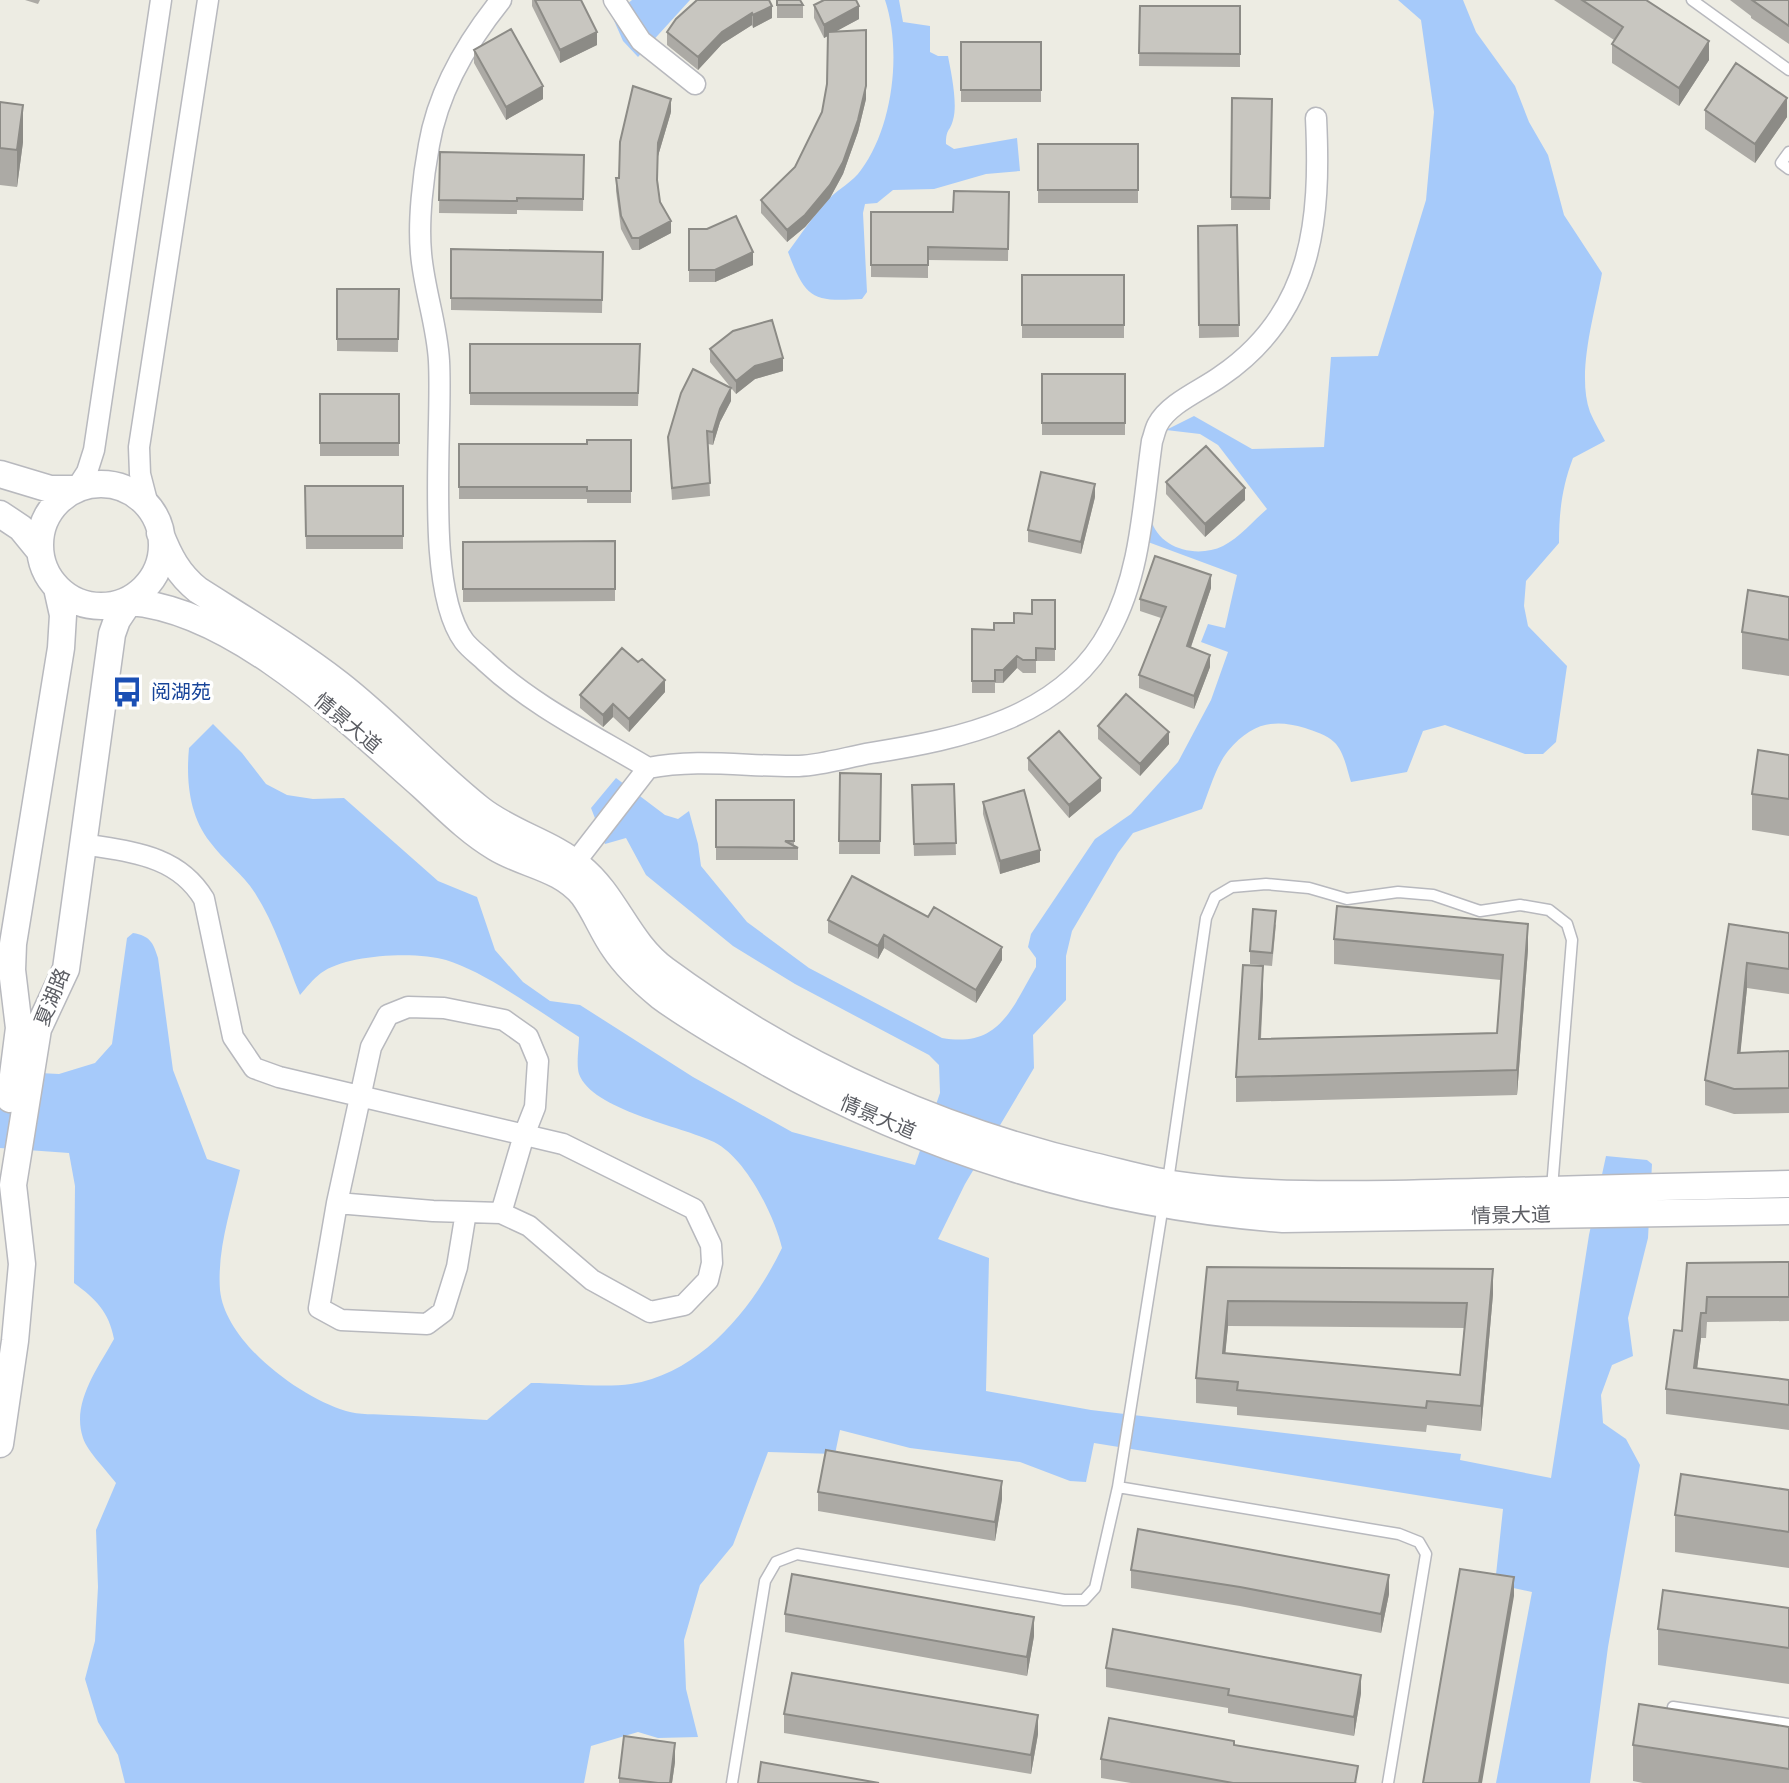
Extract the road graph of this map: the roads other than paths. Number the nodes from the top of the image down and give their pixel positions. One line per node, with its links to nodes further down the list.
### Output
1 (161, 0): 12 (street)
2 (208, 0): 13 (street)
3 (501, 0): 19 (street)
4 (1692, 0): 6 (lane)
5 (615, 2): 7 (street)
6 (1789, 70)
7 (695, 84)
8 (1316, 118): 19 (street)
9 (1789, 152): 10 (lane)
10 (1789, 169)
11 (0, 474): 12 (street)
12 (76, 489): 13 (street); 16 (street)
13 (148, 505): 15 (street)
14 (0, 514): 16 (street)
15 (160, 533): 18 (street); 21 (street, 情景大道)
16 (39, 550): 17 (street)
17 (57, 588): 18 (street); 22 (street, 夏湖路)
18 (129, 602): 20 (street, 夏湖路); 21 (street, 情景大道)
19 (642, 776): 21 (street)
20 (83, 844): 22 (street, 夏湖路); 23 (street)
21 (577, 861): 27 (street, 情景大道)
22 (24, 1064): 25 (street, 夏湖路)
23 (360, 1096): 24 (street); 24 (street); 30 (street)
24 (524, 1135): 33 (street); 33 (street)
25 (6, 1164): 34 (street, 夏湖路)
26 (1789, 1184): 29 (street, 情景大道)
27 (1165, 1194): 28 (street, 情景大道); 28 (lane); 35 (lane)
28 (1559, 1198): 29 (street, 情景大道)
29 (1693, 1199): 31 (street, 情景大道)
30 (337, 1203): 32 (street); 32 (street)
31 (1789, 1211)
32 (466, 1212): 33 (street)
33 (501, 1213)
34 (0, 1444)
35 (1118, 1487): 38 (lane); 39 (lane)
36 (1673, 1707): 37 (lane)
37 (1789, 1724)
38 (732, 1783)
39 (1388, 1783)

